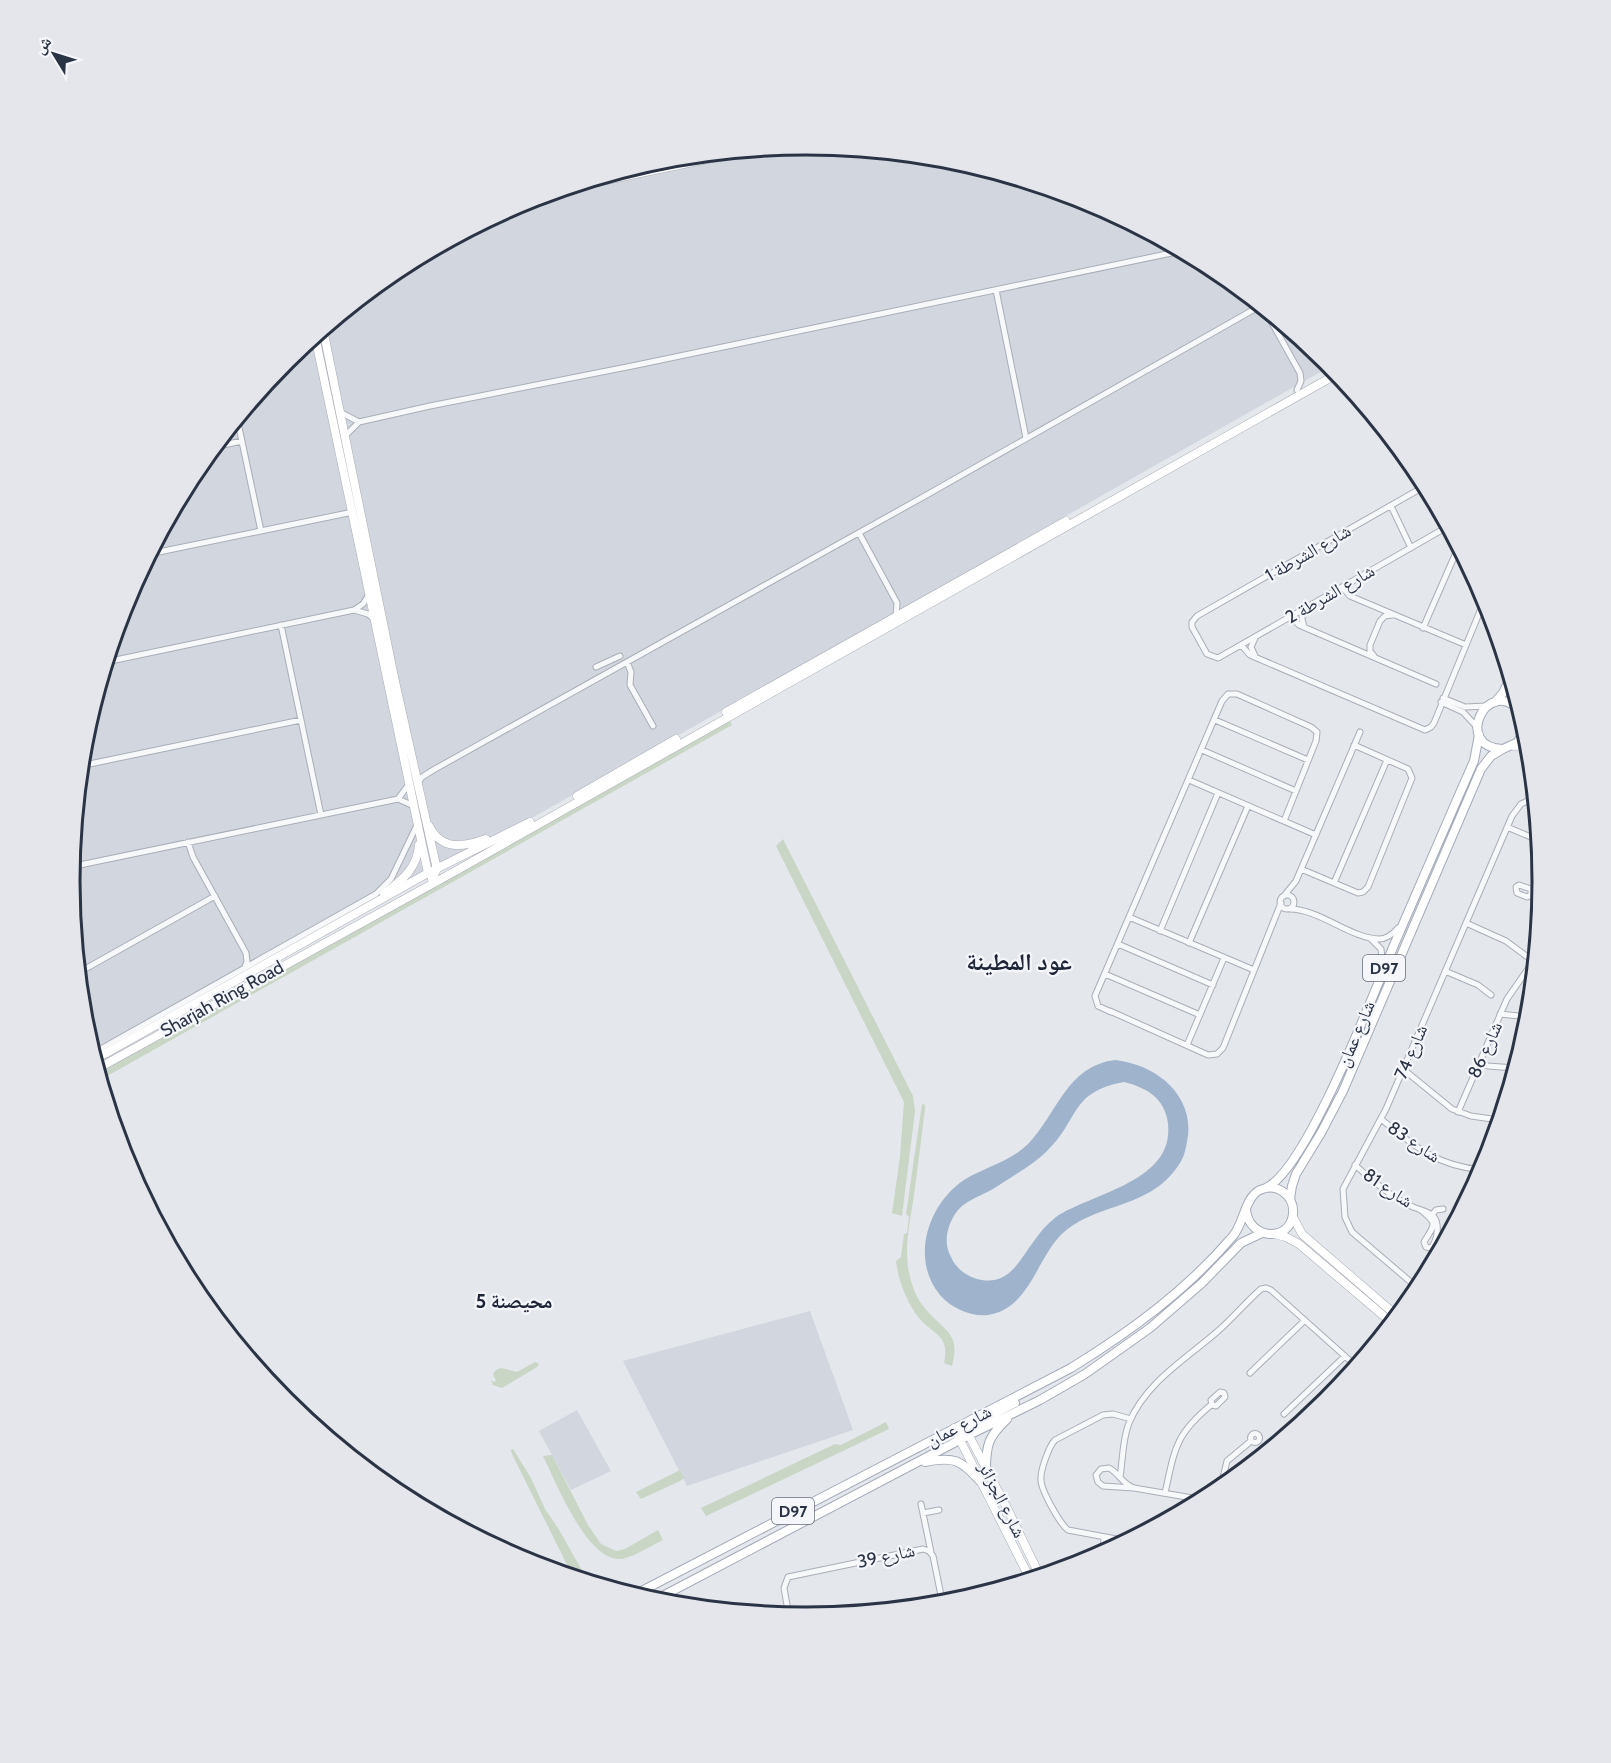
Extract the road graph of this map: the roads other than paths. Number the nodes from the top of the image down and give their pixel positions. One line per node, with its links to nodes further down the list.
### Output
1 (1169, 254): 2 (street)
2 (996, 290): 11 (street); 14 (street)
3 (1252, 310): 14 (street)
4 (1276, 330): 9 (street)
5 (325, 338): 10 (street)
6 (317, 345): 19 (street)
7 (1325, 374): 9 (street)
8 (1329, 379): 94 (street)
9 (1297, 390): 32 (street)
10 (340, 412): 11 (street); 13 (street)
11 (359, 422): 13 (street)
12 (239, 429): 15 (street)
13 (344, 437): 79 (street)
14 (1026, 438): 22 (street)
15 (242, 441): 16 (street); 20 (street)
16 (227, 444)
17 (1417, 491): 18 (street, شارع الشرطة 1)
18 (1388, 507): 23 (street); 50 (street, شارع الشرطة 1)
19 (353, 512): 20 (street); 28 (street)
20 (261, 531): 24 (street)
21 (1442, 532): 23 (street, شارع الشرطة 2)
22 (859, 533): 31 (street); 53 (street)
23 (1412, 548): 26 (street, شارع الشرطة 2)
24 (158, 552)
25 (1455, 556): 43 (street)
26 (1356, 579): 27 (street, شارع الشرطة 2); 30 (street)
27 (1344, 586): 29 (street, شارع الشرطة 2); 30 (street)
28 (370, 592): 34 (street); 39 (street)
29 (1331, 594): 30 (street); 33 (street, شارع الشرطة 2)
30 (1353, 597): 37 (street)
31 (897, 603): 32 (street); 38 (street)
32 (912, 607): 38 (street)
33 (1303, 609): 36 (street, شارع الشرطة 2); 42 (street)
34 (354, 610): 39 (street); 41 (street)
35 (1479, 612): 46 (street)
36 (1293, 615): 40 (street, شارع الشرطة 2); 42 (street)
37 (1392, 615): 43 (street); 51 (street)
38 (896, 616): 95 (street)
39 (375, 620): 83 (street)
40 (1282, 621): 42 (street); 44 (street, شارع الشرطة 2)
41 (281, 625): 52 (street); 65 (street)
42 (1301, 626): 51 (street)
43 (1423, 628): 46 (street)
44 (1257, 636): 45 (street, شارع الشرطة 2); 49 (street)
45 (1243, 644): 47 (street, شارع الشرطة 2); 49 (street)
46 (1465, 646): 58 (street)
47 (1232, 650): 49 (street); 50 (street, شارع الشرطة 2)
48 (620, 656): 54 (street)
49 (1252, 656): 64 (street)
50 (1213, 658)
51 (1375, 658): 57 (street)
52 (114, 660)
53 (627, 662): 56 (street); 67 (street)
54 (604, 663): 55 (street); 56 (street)
55 (596, 667)
56 (609, 672): 80 (street)
57 (1436, 684)
58 (1448, 687): 60 (street); 63 (street)
59 (1505, 688): 61 (main road)
60 (1442, 700): 63 (street); 64 (street)
61 (1491, 704): 62 (main road); 63 (street); 68 (main road, شارع عمان)
62 (1509, 704)
63 (1455, 706): 64 (street); 68 (street)
64 (1436, 715)
65 (301, 720): 78 (street); 90 (street)
66 (1215, 720): 75 (street); 76 (street); 76 (street)
67 (653, 726)
68 (1478, 731): 74 (main road); 111 (main road, شارع عمان / D97)
69 (1360, 732): 71 (street)
70 (1518, 742): 72 (main road)
71 (1354, 745): 77 (street); 96 (street)
72 (1514, 746): 73 (street); 74 (main road)
73 (1519, 746)
74 (1503, 749): 148 (main road, شارع عمان / D97)
75 (1202, 750): 81 (street); 84 (street)
76 (1308, 760): 84 (street)
77 (1387, 760): 103 (street); 103 (street)
78 (89, 764)
79 (414, 767): 80 (street); 82 (street)
80 (435, 769): 82 (street)
81 (1189, 780): 85 (street); 110 (street)
82 (418, 783): 92 (street)
83 (409, 784): 86 (street); 89 (street)
84 (1296, 791): 91 (street)
85 (1218, 793): 88 (street); 115 (street)
86 (398, 799): 89 (street); 90 (street)
87 (1527, 802): 93 (street, شارع 74)
88 (1248, 806): 91 (street); 117 (street)
89 (416, 807): 92 (street)
90 (321, 815): 98 (street)
91 (1284, 821): 96 (street)
92 (421, 824): 95 (street); 101 (street); 114 (street); 122 (street)
93 (1507, 827): 97 (street); 113 (street, شارع 74)
94 (525, 831): 101 (street); 114 (street)
95 (507, 834): 101 (street)
96 (1316, 835): 100 (street)
97 (1530, 837)
98 (188, 842): 99 (street); 104 (street)
99 (80, 865)
100 (1301, 869): 102 (street); 103 (street)
101 (433, 874): 114 (street)
102 (1296, 881): 105 (street); 106 (street)
103 (1334, 883)
104 (215, 896): 119 (street); 123 (street)
105 (1284, 896): 106 (street); 107 (street)
106 (1294, 900): 108 (street); 109 (street)
107 (1281, 903): 108 (street); 112 (street)
108 (1289, 909): 109 (street); 112 (street)
109 (1307, 911): 116 (street)
110 (1130, 917): 115 (street); 118 (street)
111 (1405, 919): 116 (street); 126 (main road, شارع عمان / D97)
112 (1274, 922): 125 (street)
113 (1466, 923): 120 (street); 127 (street, شارع 74)
114 (346, 925): 137 (street); 139 (street, Sharjah Ring Road)
115 (1160, 931): 117 (street)
116 (1369, 937): 126 (street)
117 (1189, 943): 121 (street)
118 (1118, 944): 129 (street); 130 (street)
119 (246, 953): 122 (street); 124 (street)
120 (1527, 955)
121 (1224, 958): 125 (street); 130 (street)
122 (260, 961): 124 (street)
123 (85, 969)
124 (244, 969): 136 (street)
125 (1254, 970): 135 (street)
126 (1383, 971): 147 (main road, شارع عمان / D97)
127 (1445, 971): 131 (street); 141 (street, شارع 74)
128 (1525, 972): 132 (street, شارع 86)
129 (1105, 974): 133 (street); 135 (street)
130 (1213, 985): 133 (street)
131 (1491, 995)
132 (1500, 1014): 134 (street); 138 (street, شارع 86)
133 (1200, 1015): 135 (street)
134 (1519, 1016)
135 (1187, 1045)
136 (99, 1050)
137 (101, 1056)
138 (1479, 1062): 140 (street); 142 (street, شارع 86)
139 (103, 1065)
140 (1507, 1067)
141 (1403, 1069): 142 (street); 144 (street, شارع 74)
142 (1458, 1112): 143 (street)
143 (1492, 1118)
144 (1381, 1119): 145 (street, شارع 74); 146 (street, شارع 83)
145 (1355, 1165): 151 (street, شارع 81); 160 (street, شارع 74)
146 (1472, 1169)
147 (1266, 1188): 148 (main road); 149 (main road)
148 (1290, 1199): 153 (main road)
149 (1246, 1209): 155 (main road); 171 (main road, شارع عمان / D97)
150 (1443, 1209): 152 (street)
151 (1421, 1210): 152 (street, شارع 81); 154 (street, شارع 81)
152 (1432, 1215): 157 (street, شارع 81)
153 (1293, 1217): 156 (main road); 161 (street)
154 (1431, 1231): 158 (street, شارع 81); 159 (street, شارع 81)
155 (1262, 1233): 156 (main road); 168 (main road, شارع عمان / D97)
156 (1274, 1234): 162 (street)
157 (1434, 1244)
158 (1434, 1244)
159 (1433, 1246)
160 (1411, 1282)
161 (1390, 1310)
162 (1385, 1317)
163 (1304, 1321): 164 (street); 166 (street); 170 (street)
164 (1345, 1356): 165 (street); 169 (street)
165 (1350, 1361)
166 (1250, 1372)
167 (1211, 1404): 182 (street)
168 (1013, 1413): 171 (main road, شارع عمان / D97); 175 (main road)
169 (1284, 1414)
170 (1131, 1419): 173 (street); 187 (street)
171 (961, 1431): 174 (main road, شارع عمان / D97); 175 (street, شارع الجزائر); 178 (main road); 180 (street, شارع الجزائر); 195 (main road, شارع عمان / D97)
172 (1251, 1441): 177 (street)
173 (1121, 1457): 176 (street); 179 (street)
174 (913, 1465): 178 (main road, شارع عمان / D97); 180 (main road)
175 (986, 1469): 193 (street, شارع الجزائر)
176 (1111, 1469): 179 (street); 181 (street)
177 (1224, 1474)
178 (893, 1475): 196 (main road, شارع عمان / D97)
179 (1120, 1478): 181 (street)
180 (980, 1481): 194 (street, شارع الجزائر)
181 (1134, 1488): 182 (street)
182 (1168, 1494): 183 (street)
183 (1189, 1497)
184 (921, 1504): 186 (street)
185 (939, 1510): 186 (street)
186 (923, 1513): 189 (street)
187 (1107, 1538): 188 (street); 190 (street)
188 (1113, 1539)
189 (929, 1540): 191 (street); 192 (street)
190 (1106, 1542)
191 (923, 1549): 192 (street, شارع 39); 198 (street, شارع 39)
192 (931, 1552): 197 (street, شارع 39)
193 (1037, 1570)
194 (1027, 1573)
195 (645, 1589)
196 (666, 1594)
197 (941, 1595)
198 (787, 1607)

